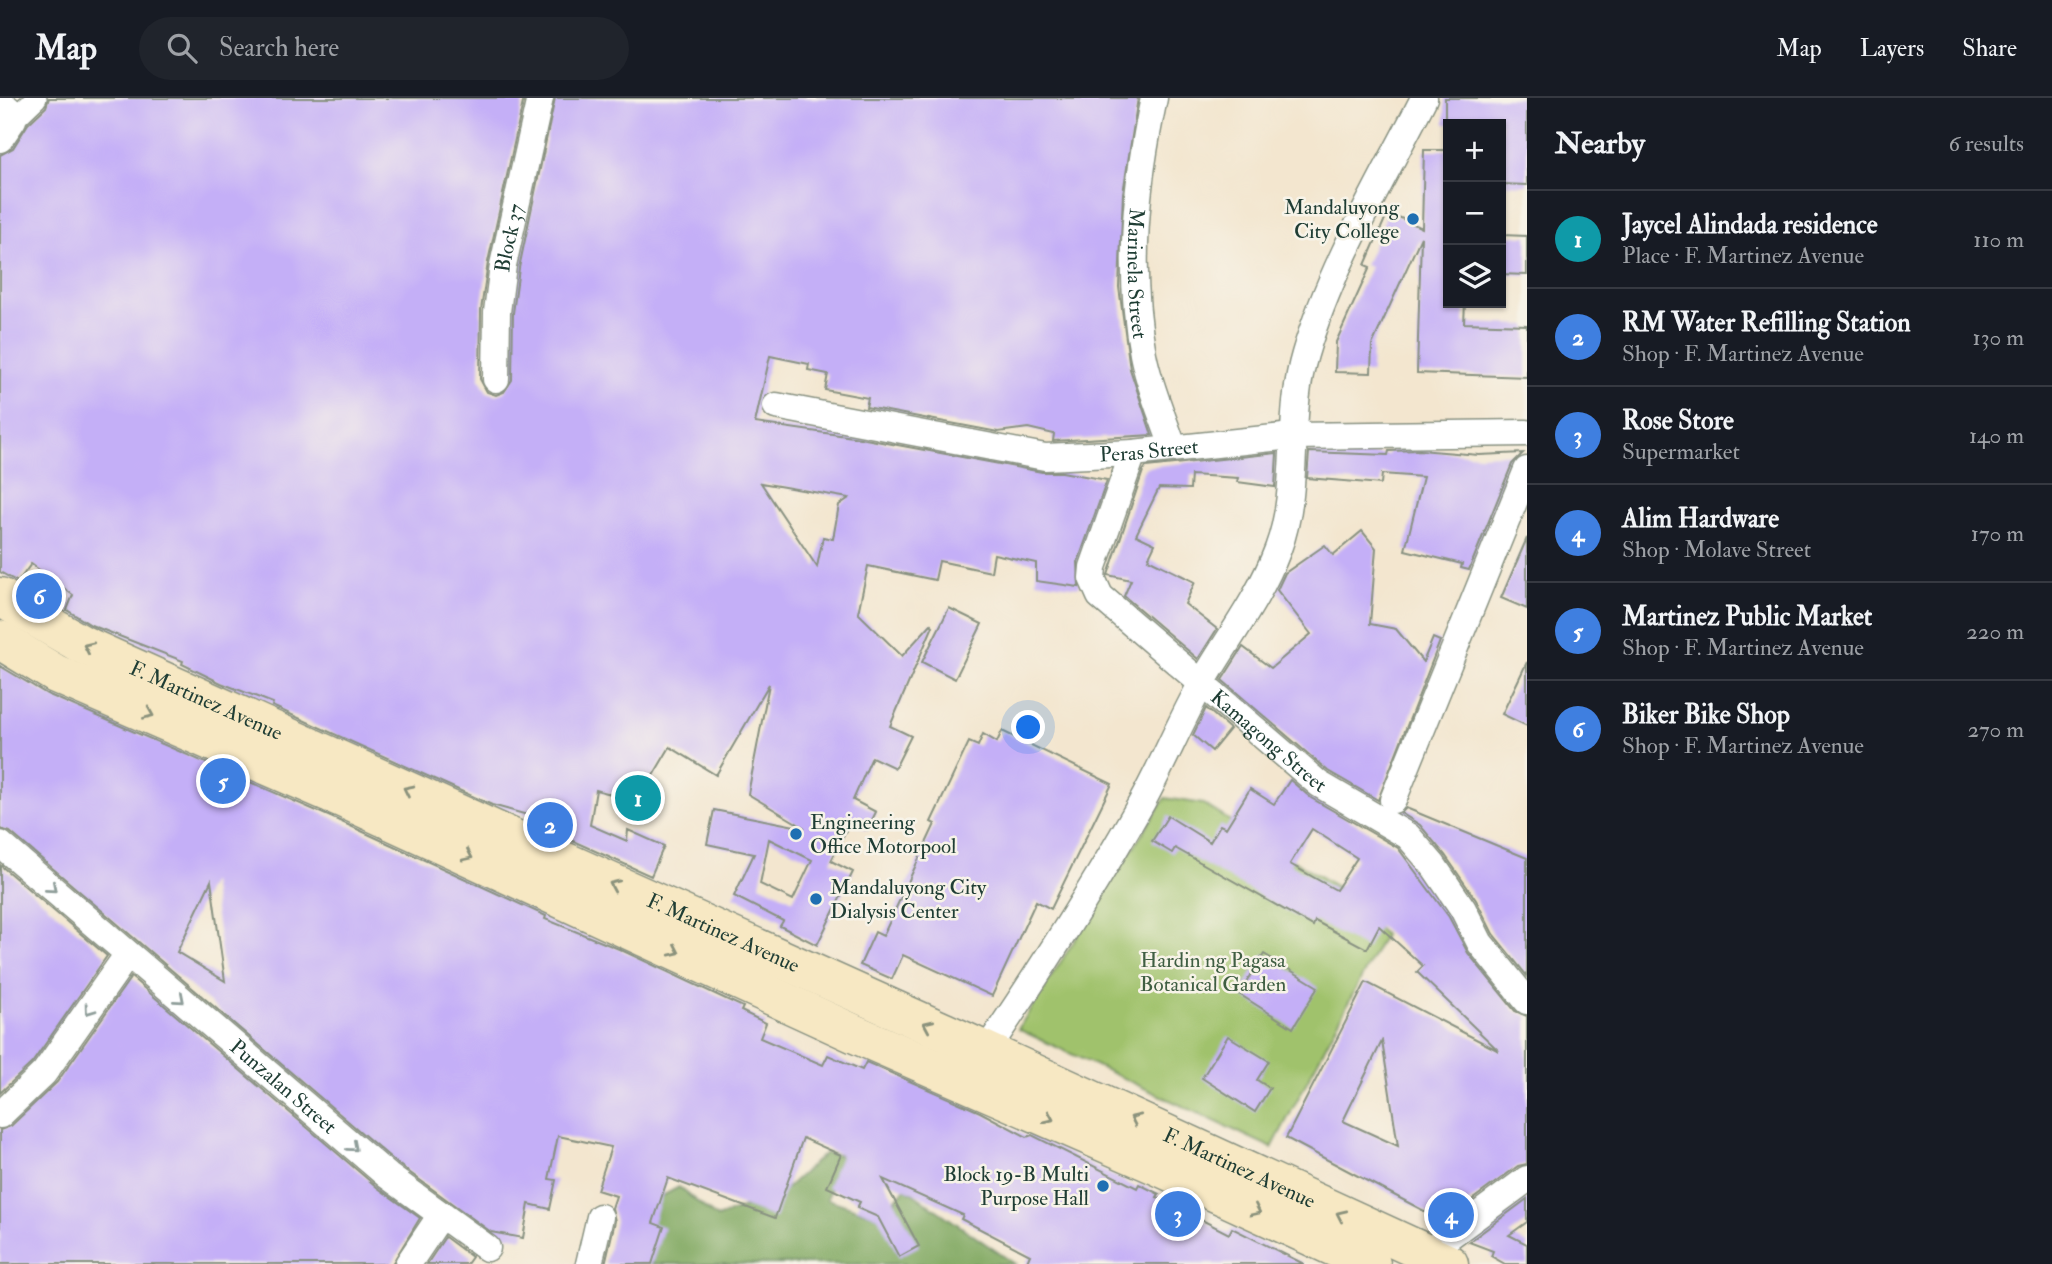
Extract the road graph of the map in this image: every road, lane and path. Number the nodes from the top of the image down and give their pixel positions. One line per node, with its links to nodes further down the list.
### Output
1 (36, 98): 5 (street)
2 (540, 98): 6 (street, Block 37)
3 (1154, 98): 10 (street, Marinela Street)
4 (1424, 98): 9 (street)
5 (4, 120)
6 (496, 379)
7 (776, 406): 11 (street, Peras Street)
8 (1527, 433): 9 (street, Peras Street)
9 (1292, 436): 10 (street, Peras Street); 15 (street)
10 (1173, 447): 11 (street, Peras Street)
11 (1133, 453): 15 (street, Kamagong Street)
12 (1527, 470): 16 (street)
13 (0, 597): 20 (main road, F. Martinez Avenue, one-way to 13)
14 (0, 640): 20 (main road, F. Martinez Avenue, one-way to 20)
15 (1202, 683): 19 (street, Kamagong Street); 20 (street)
16 (1393, 800)
17 (0, 844): 18 (street, Punzalan Street, one-way to 18)
18 (128, 954): 21 (street, one-way to 21); 23 (street, Punzalan Street, one-way to 23)
19 (1527, 1001)
20 (992, 1066): 26 (main road, F. Martinez Avenue, one-way to 20); 29 (main road, F. Martinez Avenue, one-way to 29)
21 (0, 1115)
22 (1527, 1179): 26 (street)
23 (441, 1215): 25 (street, Punzalan Street); 27 (street)
24 (600, 1217): 28 (street)
25 (487, 1248)
26 (1419, 1257)
27 (408, 1264)
28 (589, 1264)
29 (1371, 1264)

